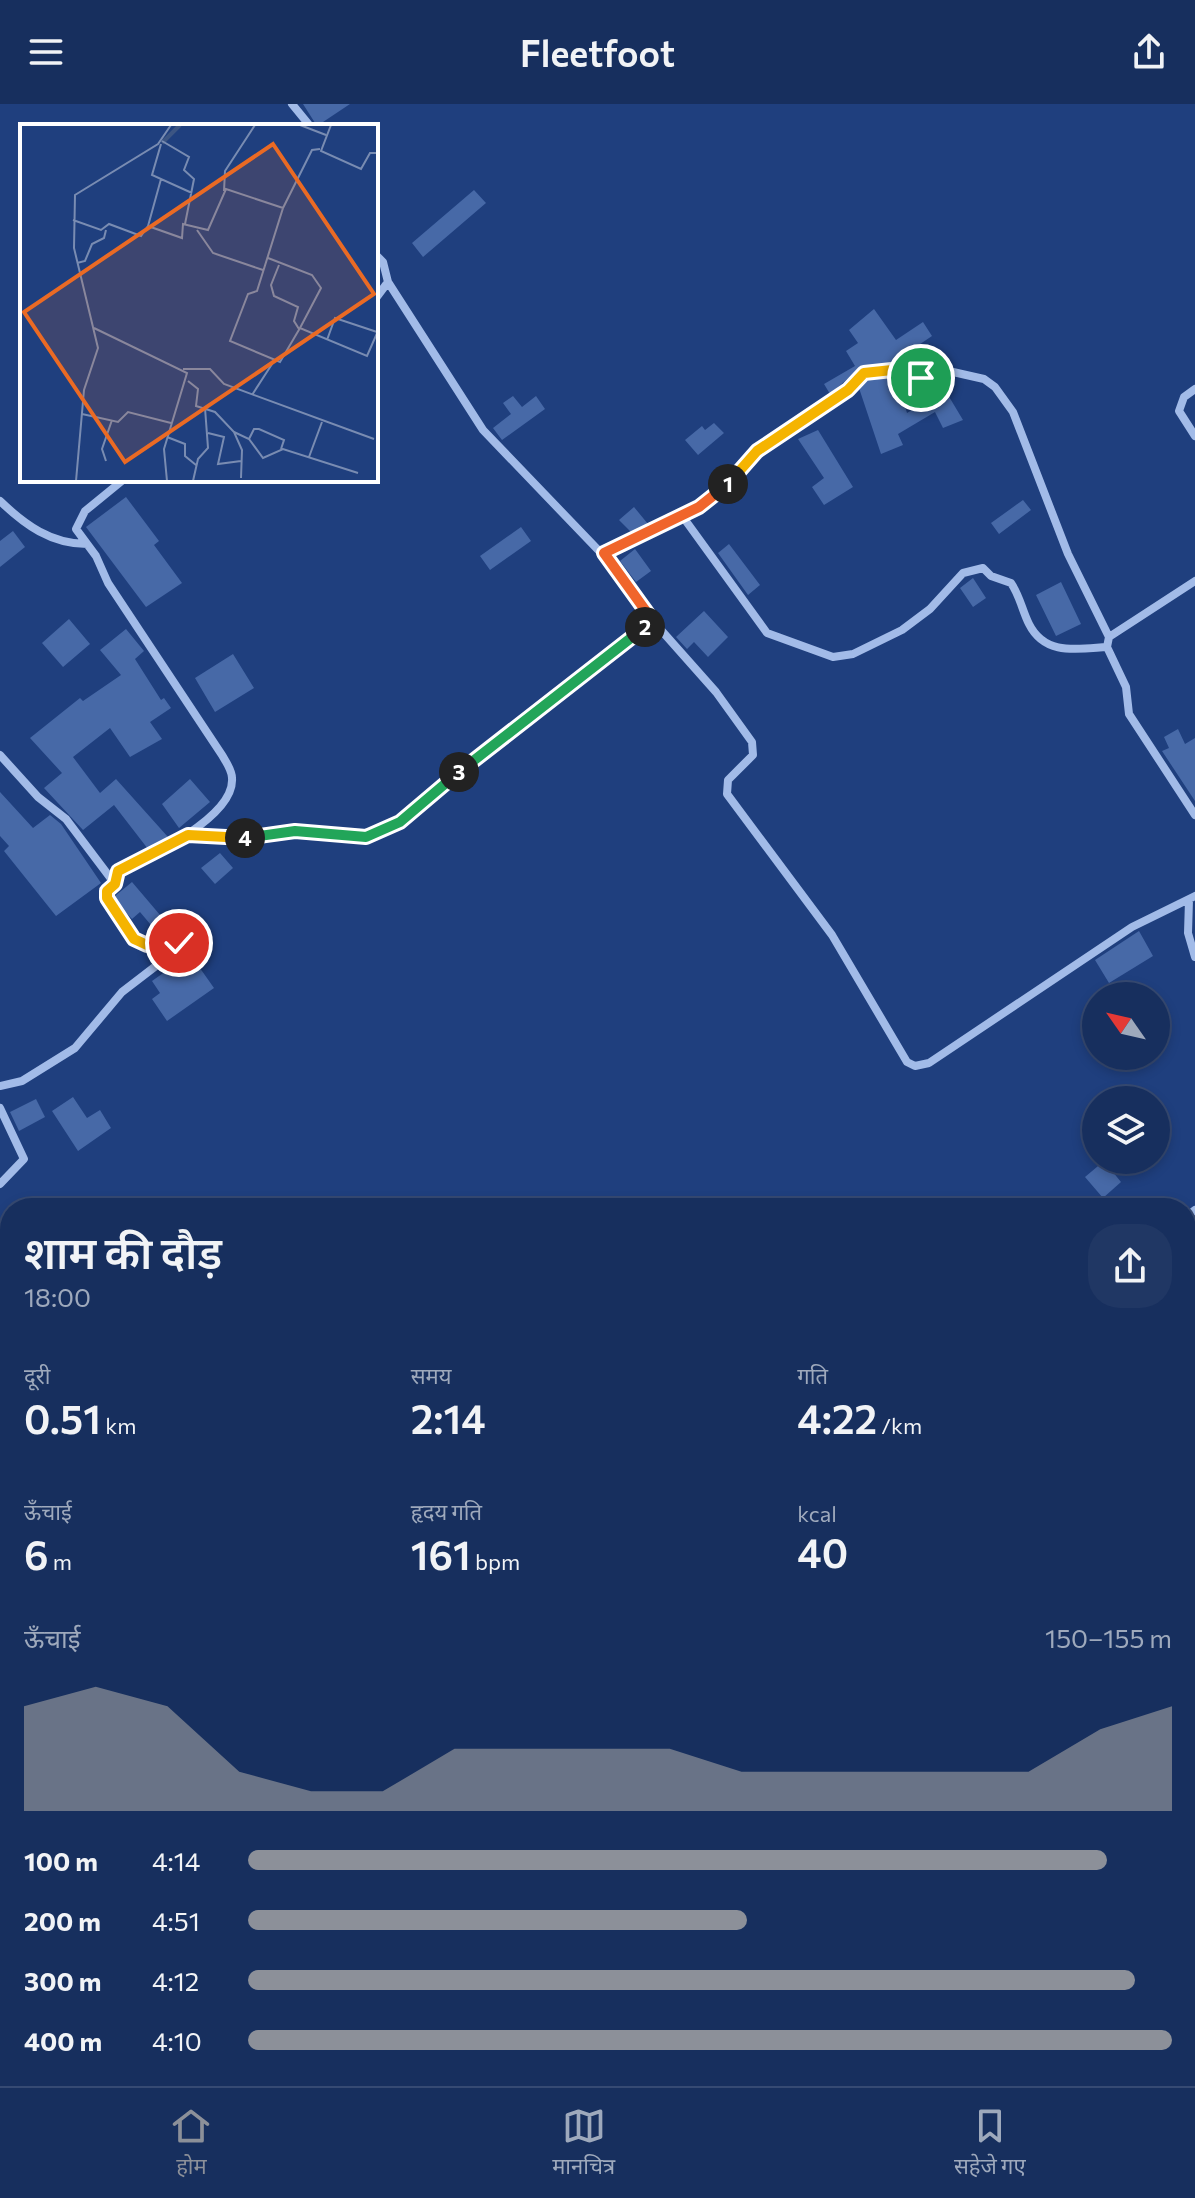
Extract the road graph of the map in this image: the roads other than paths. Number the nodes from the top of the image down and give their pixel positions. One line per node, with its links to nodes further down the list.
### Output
1 (292, 104): 2 (street)
2 (308, 124)
3 (378, 257): 4 (street)
4 (388, 282): 5 (street); 12 (street)
5 (378, 295)
6 (1195, 389): 7 (street)
7 (1195, 436)
8 (121, 482): 11 (street)
9 (0, 501): 11 (street)
10 (683, 517): 12 (street); 15 (street); 16 (street)
11 (87, 544): 19 (street)
12 (604, 553): 14 (street)
13 (1195, 581): 15 (street)
14 (653, 621): 19 (street); 21 (street)
15 (1109, 637): 16 (street)
16 (1107, 647): 18 (street)
17 (0, 755): 20 (street)
18 (1195, 815)
19 (188, 835): 20 (street)
20 (115, 884): 23 (street)
21 (1192, 898): 22 (street)
22 (1195, 957)
23 (0, 1086)
24 (0, 1108): 25 (street)
25 (0, 1184)

